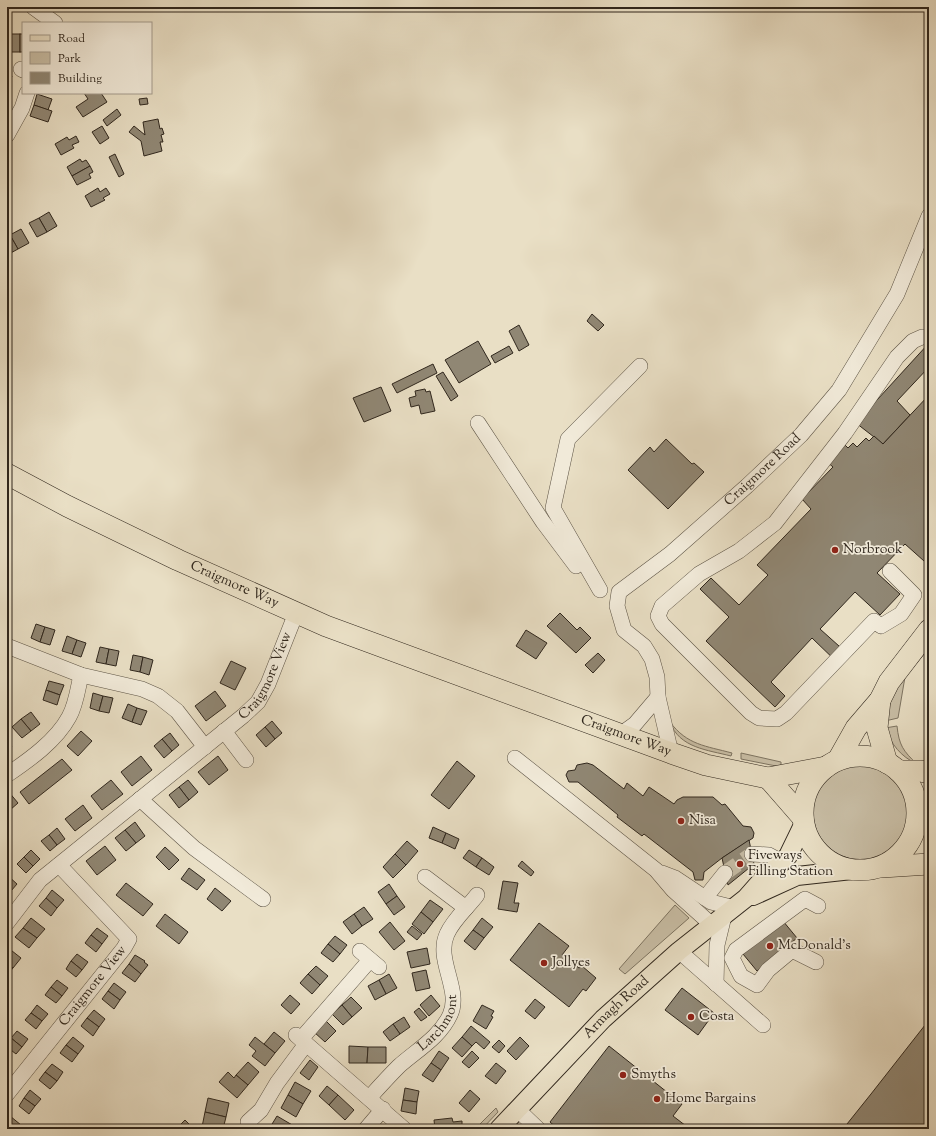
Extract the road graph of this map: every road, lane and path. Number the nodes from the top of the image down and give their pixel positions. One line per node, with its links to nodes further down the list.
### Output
1 (33, 7): 2 (street)
2 (54, 22)
3 (27, 94): 4 (street)
4 (7, 134)
5 (928, 223): 14 (street, Craigmore Road)
6 (929, 337): 12 (street)
7 (640, 366): 10 (street)
8 (478, 423): 11 (street)
9 (7, 474): 15 (highway, Craigmore Way)
10 (553, 508): 11 (street); 13 (street)
11 (543, 522): 13 (street)
12 (890, 571)
13 (600, 590): 14 (street)
14 (617, 606): 19 (street)
15 (296, 613): 21 (street, Craigmore View); 22 (highway, Craigmore Way)
16 (929, 630): 20 (highway)
17 (7, 646): 18 (street)
18 (81, 676): 23 (street); 30 (street)
19 (658, 697): 22 (street); 24 (street)
20 (880, 700): 27 (highway); 28 (highway)
21 (224, 731): 23 (street, Craigmore View); 26 (street, Craigmore View)
22 (621, 734): 24 (highway, Craigmore Way)
23 (205, 747): 34 (street, Craigmore View)
24 (671, 753): 31 (highway, Craigmore Way)
25 (515, 758): 43 (street)
26 (246, 760)
27 (832, 764): 28 (highway); 31 (highway, Craigmore Way); 36 (highway)
28 (893, 767): 29 (highway); 33 (highway)
29 (929, 773)
30 (7, 775)
31 (768, 778): 36 (highway)
32 (929, 780): 33 (highway)
33 (915, 796): 35 (highway)
34 (140, 799): 41 (street, Craigmore View); 49 (street)
35 (917, 820): 37 (highway); 42 (highway)
36 (803, 821): 39 (main road, Armagh Road); 44 (highway)
37 (929, 836)
38 (752, 854): 39 (street)
39 (782, 862): 52 (main road, Armagh Road)
40 (929, 864): 42 (highway)
41 (59, 865): 53 (street, Craigmore View); 60 (street, Craigmore View)
42 (882, 867): 44 (highway)
43 (656, 870): 48 (street); 52 (street)
44 (852, 870): 52 (main road, Armagh Road)
45 (726, 873): 48 (street)
46 (424, 877): 51 (street)
47 (477, 896): 51 (street, Larchmont)
48 (705, 898): 52 (street)
49 (262, 899)
50 (818, 906): 56 (street)
51 (466, 908): 61 (street, Larchmont)
52 (729, 912): 54 (main road, Armagh Road); 57 (street)
53 (7, 923)
54 (679, 951): 57 (street); 63 (main road, Armagh Road)
55 (370, 959): 59 (street)
56 (816, 962)
57 (716, 984): 58 (street)
58 (763, 1025)
59 (301, 1039): 61 (street); 64 (street)
60 (7, 1094)
61 (370, 1097): 62 (street)
62 (383, 1109): 65 (street); 66 (street)
63 (517, 1109): 67 (main road, Armagh Road); 68 (street)
64 (248, 1122)
65 (366, 1129)
66 (404, 1129)
67 (499, 1129)
68 (538, 1129)

